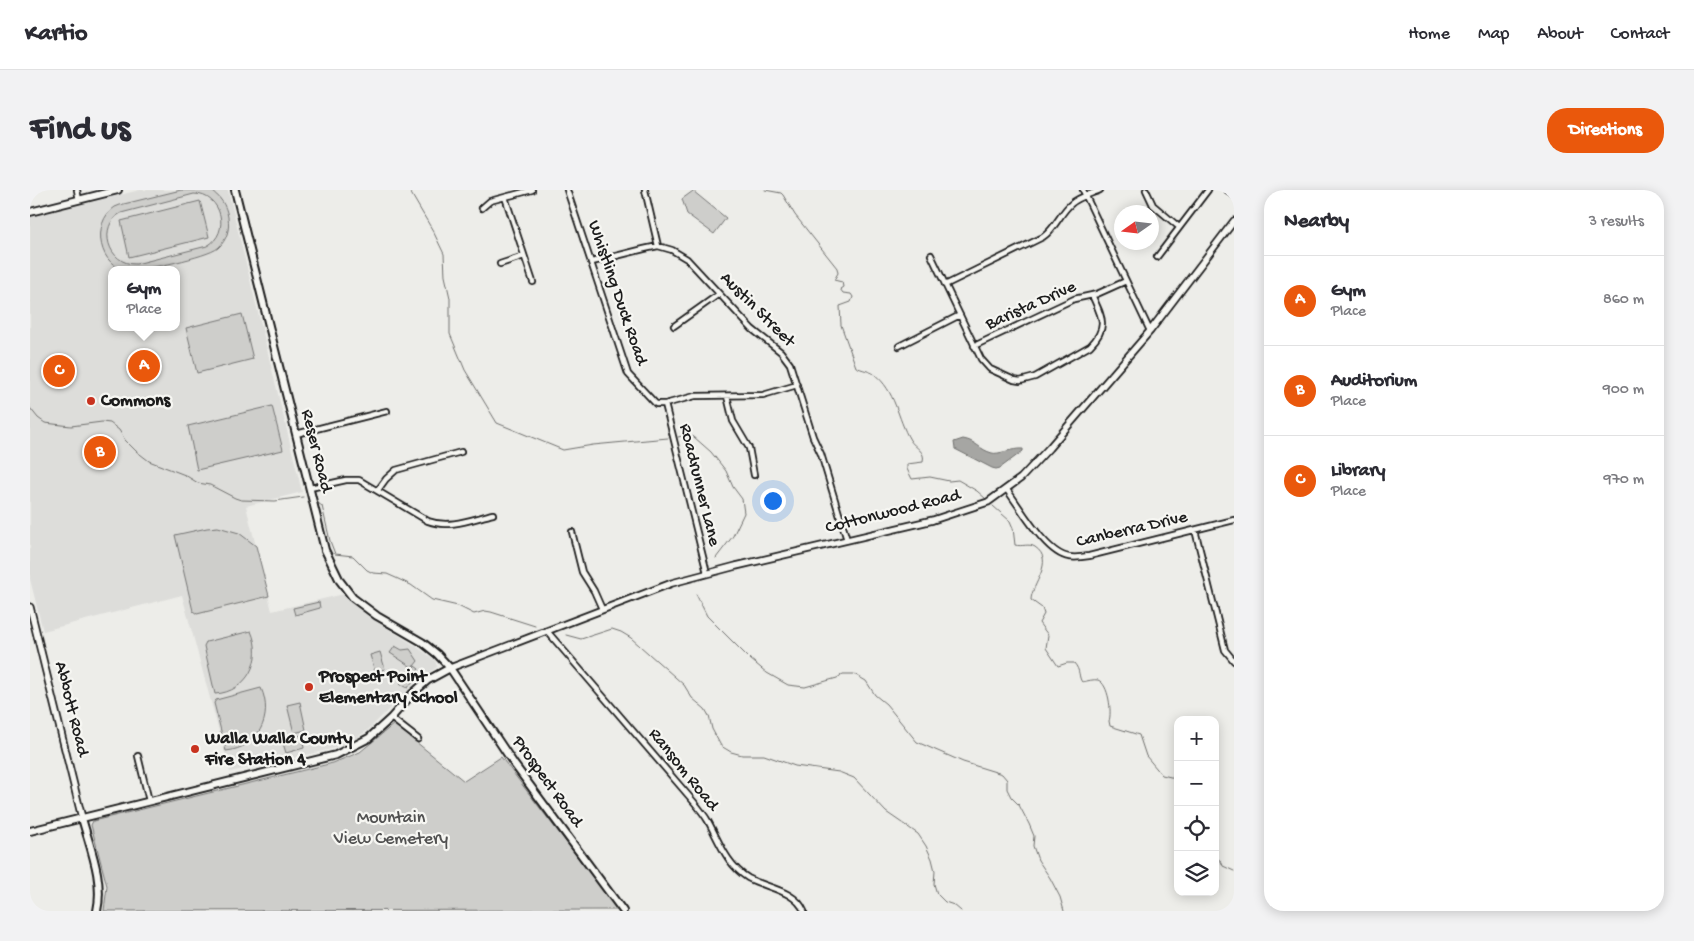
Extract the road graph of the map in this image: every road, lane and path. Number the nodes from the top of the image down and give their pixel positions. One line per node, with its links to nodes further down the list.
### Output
1 (77, 190): 15 (street)
2 (118, 190): 15 (main road)
3 (235, 190): 40 (main road, Reser Road)
4 (532, 190): 14 (street)
5 (567, 190): 24 (street, Whistling Duck Road)
6 (645, 190): 20 (street)
7 (1083, 190): 13 (street)
8 (1100, 190): 13 (street)
9 (1146, 190): 19 (street)
10 (1208, 190): 19 (street)
11 (1227, 190): 12 (street)
12 (1234, 195)
13 (1087, 196): 26 (street); 28 (street)
14 (505, 197): 16 (street); 21 (street)
15 (79, 200): 17 (main road)
16 (482, 208)
17 (30, 212)
18 (1234, 221): 33 (street, Cottonwood Road)
19 (1179, 228): 23 (street)
20 (658, 246): 24 (street); 29 (street, Austin Street)
21 (524, 256): 25 (street); 27 (street)
22 (931, 256): 28 (street)
23 (1157, 257)
24 (592, 262): 38 (street, Whistling Duck Road)
25 (500, 264)
26 (1126, 281): 30 (street, Barista Drive); 33 (street)
27 (532, 282)
28 (945, 285): 31 (street)
29 (719, 294): 32 (street); 36 (street, Austin Street)
30 (1092, 295): 35 (street, Barista Drive); 35 (street)
31 (960, 315): 34 (street); 35 (street)
32 (674, 326)
33 (1150, 331): 45 (street, Cottonwood Road)
34 (899, 346)
35 (974, 346)
36 (797, 385): 37 (street); 50 (street, Austin Street)
37 (727, 396): 38 (street); 42 (street)
38 (665, 404): 51 (street, Roadrunner Lane)
39 (387, 411): 40 (street)
40 (296, 434): 43 (main road, Reser Road)
41 (461, 452): 44 (street)
42 (754, 475)
43 (310, 488): 44 (street); 56 (main road, Reser Road)
44 (378, 490): 46 (street)
45 (1007, 490): 48 (street, Canberra Drive); 50 (street, Cottonwood Road)
46 (493, 514)
47 (1234, 520): 48 (street, Canberra Drive)
48 (1195, 530): 55 (street)
49 (572, 532): 53 (street)
50 (848, 540): 51 (street, Cottonwood Road)
51 (707, 573): 53 (street, Cottonwood Road)
52 (30, 607): 61 (street, Abbott Road)
53 (602, 609): 54 (street, Cottonwood Road)
54 (547, 631): 56 (street, Cottonwood Road); 65 (street, Ransom Road)
55 (1234, 661)
56 (450, 668): 57 (main road); 64 (main road, Prospect Road)
57 (391, 718): 58 (street); 60 (main road)
58 (418, 739)
59 (138, 756): 60 (street)
60 (149, 801): 61 (main road)
61 (82, 818): 62 (main road); 63 (main road)
62 (30, 831)
63 (97, 911)
64 (623, 911)
65 (804, 911)

